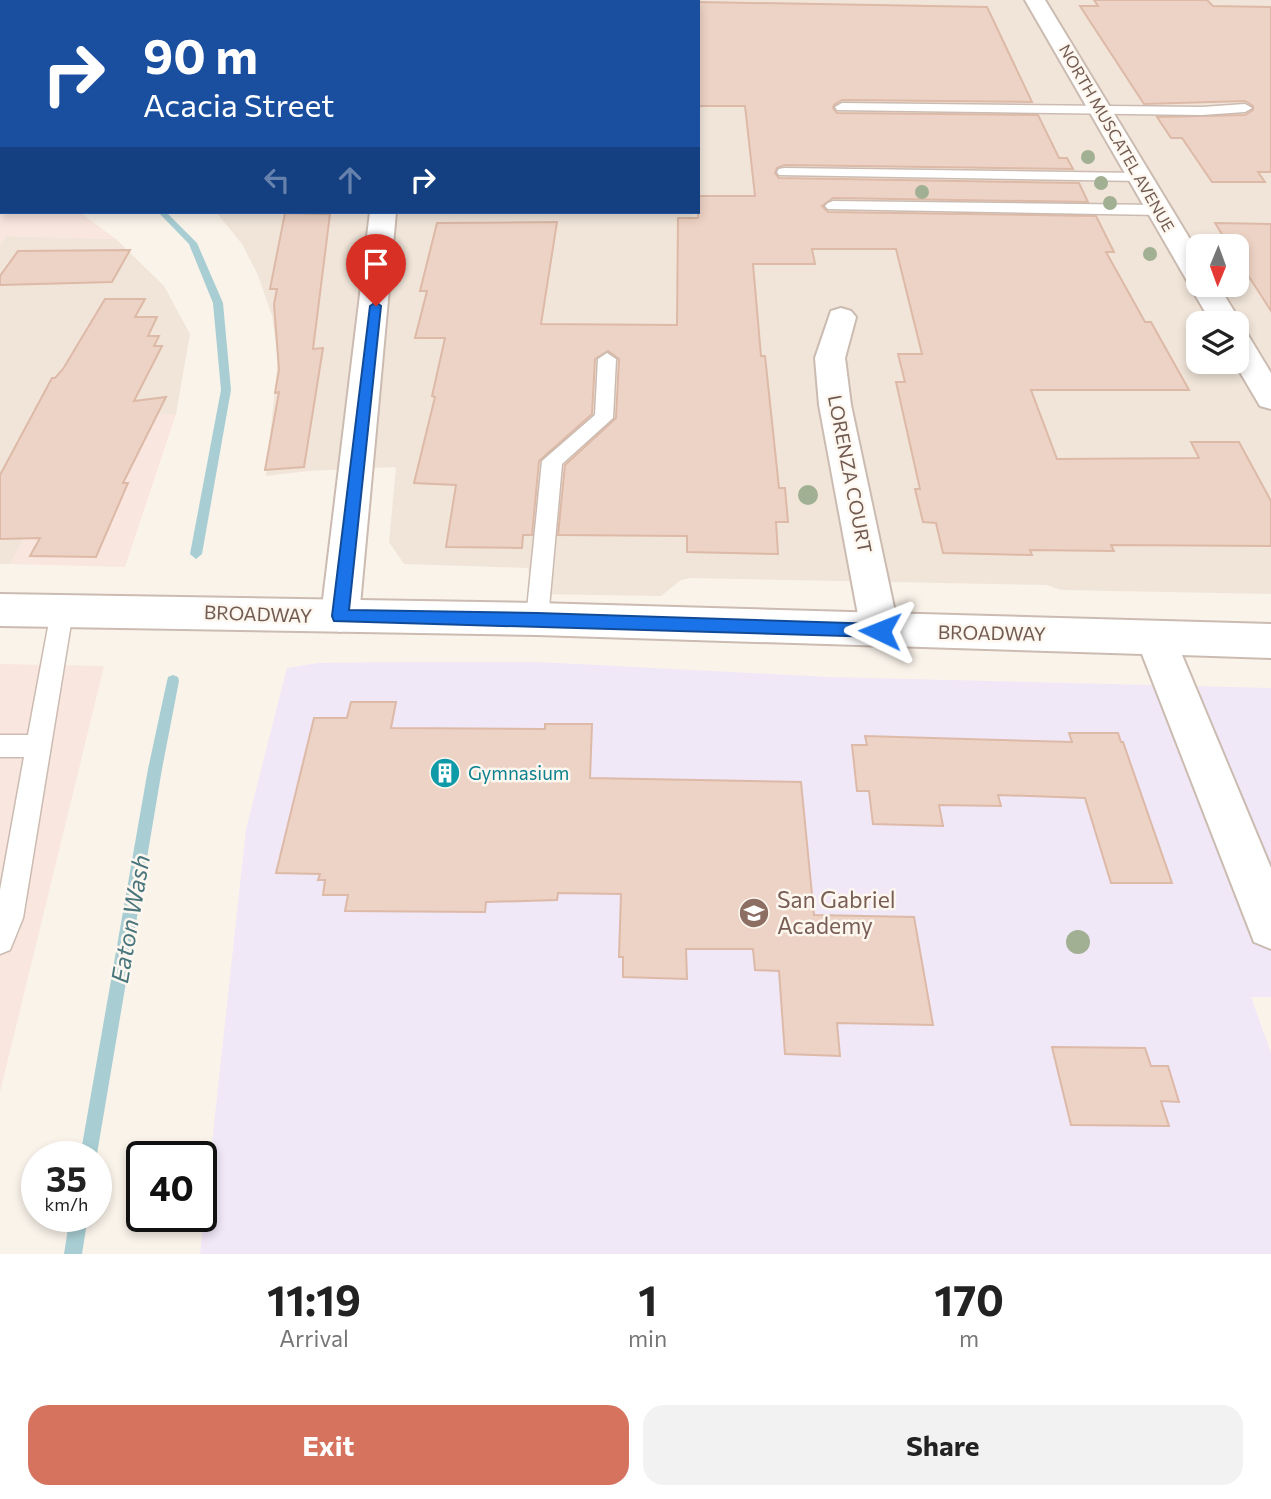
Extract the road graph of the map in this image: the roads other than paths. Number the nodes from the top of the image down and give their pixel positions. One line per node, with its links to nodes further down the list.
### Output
1 (1035, 0): 4 (street, NORTH MUSCATEL AVENUE)
2 (842, 107): 4 (lane)
3 (1245, 108): 4 (lane)
4 (1100, 110): 6 (street, NORTH MUSCATEL AVENUE)
5 (784, 172): 6 (lane)
6 (1139, 177): 8 (street, NORTH MUSCATEL AVENUE)
7 (833, 206): 8 (lane)
8 (1159, 210): 10 (street, NORTH MUSCATEL AVENUE)
9 (383, 214): 17 (street)
10 (1186, 255)
11 (841, 317): 19 (street, LORENZA COURT)
12 (607, 359): 18 (lane)
13 (1249, 362): 14 (street)
14 (1271, 398)
15 (0, 610): 16 (street, BROADWAY)
16 (62, 611): 17 (street, BROADWAY); 23 (lane)
17 (340, 616): 18 (street, BROADWAY)
18 (537, 619): 19 (street, BROADWAY)
19 (880, 631): 20 (street, BROADWAY)
20 (1155, 636): 21 (street, BROADWAY); 24 (street)
21 (1271, 641)
22 (0, 746): 23 (lane)
23 (38, 746): 25 (lane)
24 (1271, 925)
25 (0, 940)

